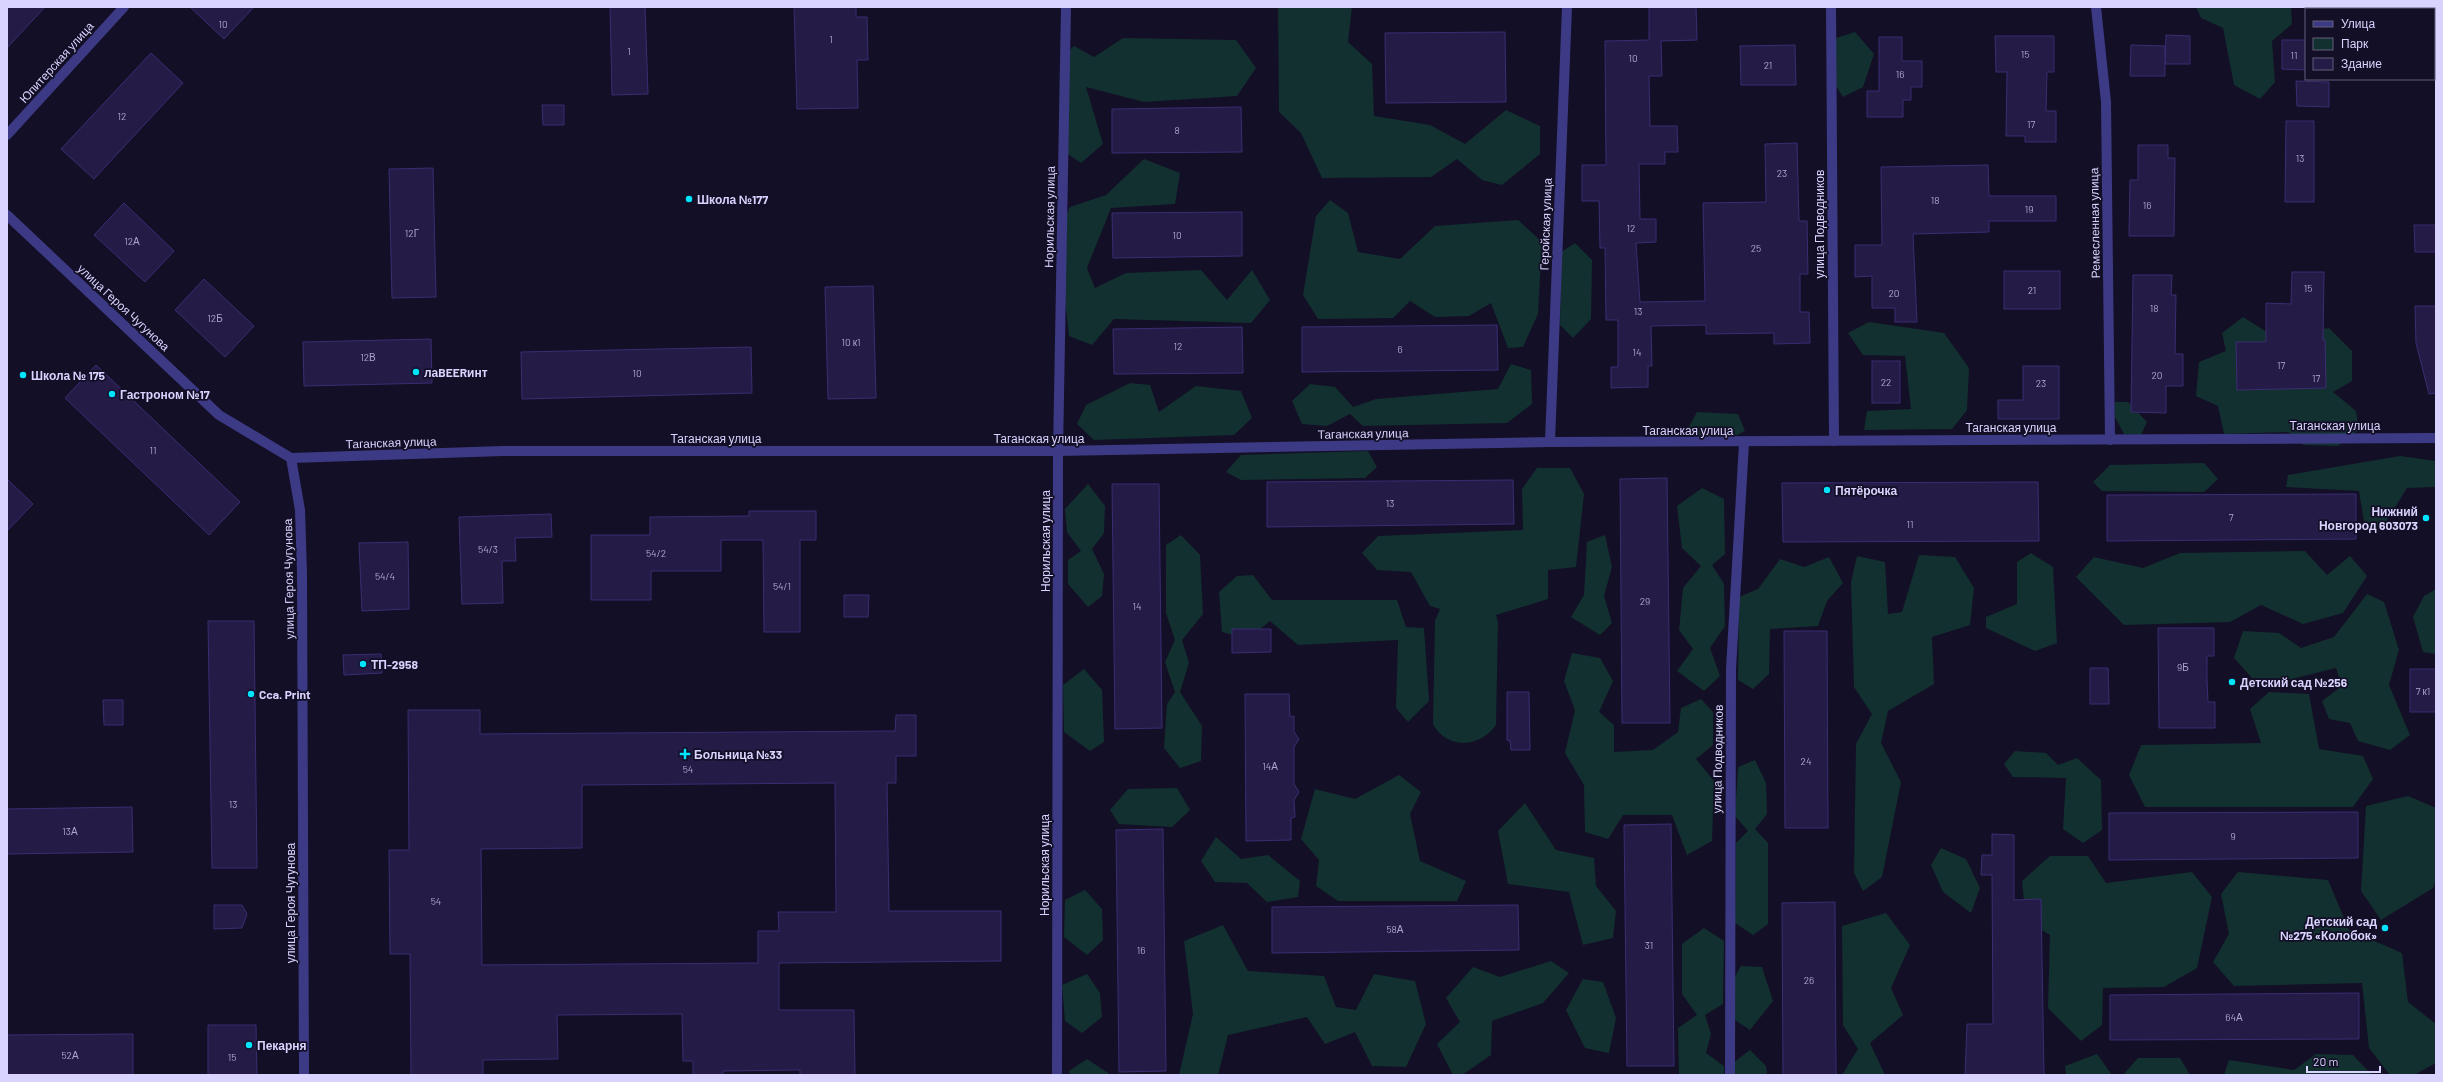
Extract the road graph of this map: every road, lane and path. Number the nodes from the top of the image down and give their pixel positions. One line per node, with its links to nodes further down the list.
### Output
1 (124, 7): 6 (street, Юпитерская улица)
2 (1066, 7): 13 (street, Норильская улица)
3 (1567, 7): 11 (street, Геройская улица)
4 (1830, 7): 10 (street, улица Подводников)
5 (2096, 7): 9 (street, Ремесленная улица)
6 (7, 135)
7 (7, 215): 14 (street, улица Героя Чугунова)
8 (2436, 438): 9 (street, Таганская улица)
9 (2110, 440): 10 (street, Таганская улица)
10 (1834, 441): 12 (street, Таганская улица)
11 (1550, 442): 12 (street, Таганская улица); 13 (street, Таганская улица)
12 (1744, 443): 17 (street, улица Подводников)
13 (1058, 451): 14 (street, Таганская улица); 16 (street, Норильская улица)
14 (291, 458): 15 (street, улица Героя Чугунова)
15 (304, 1075)
16 (1057, 1075)
17 (1730, 1075)

